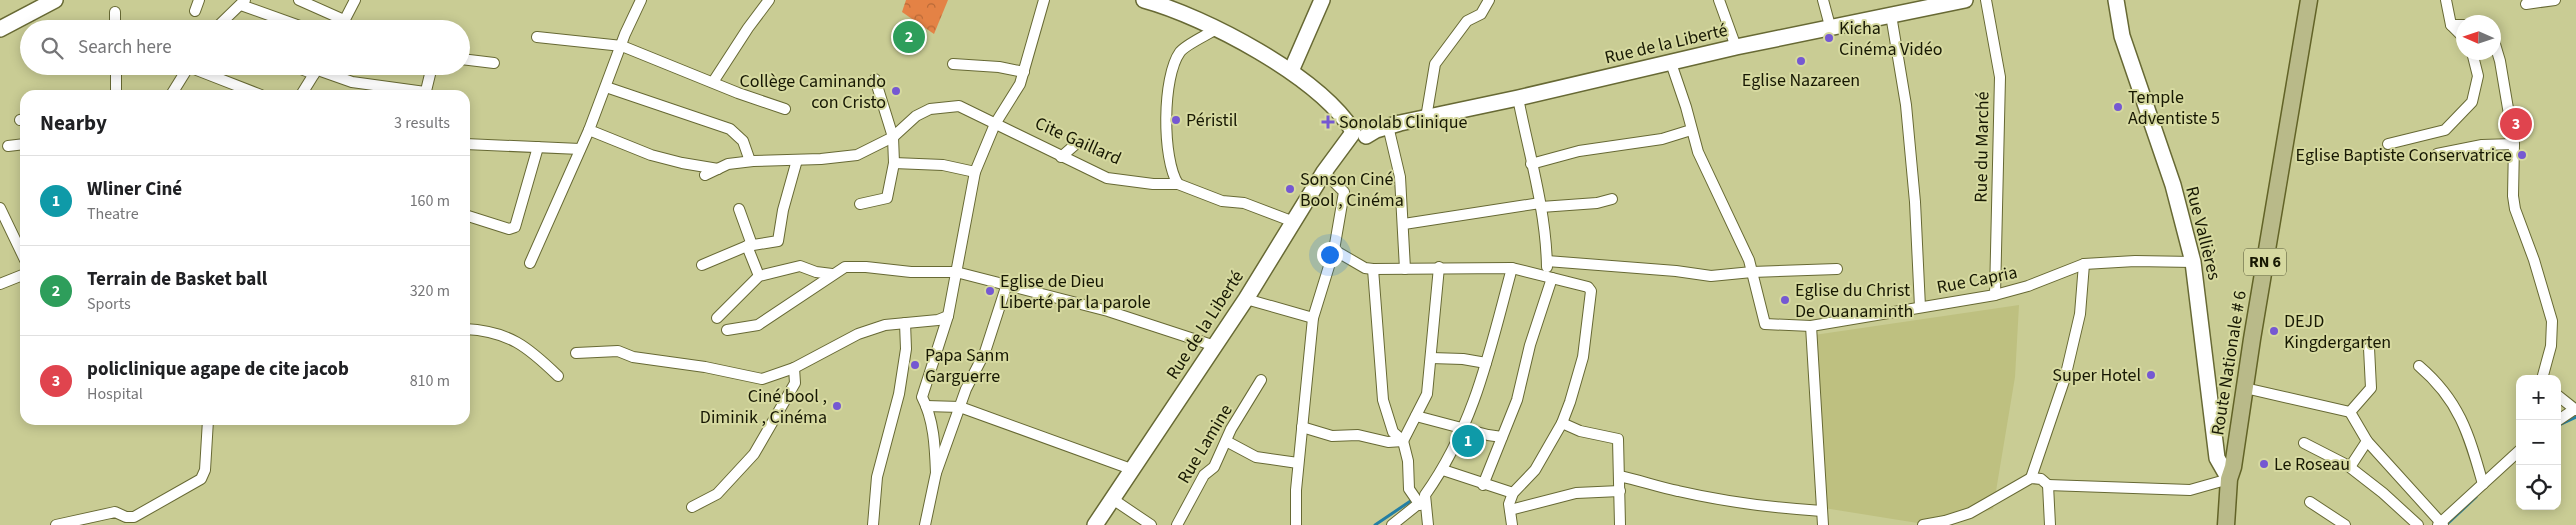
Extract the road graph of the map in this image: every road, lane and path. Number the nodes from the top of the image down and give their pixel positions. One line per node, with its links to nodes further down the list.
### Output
1 (55, 0): 33 (street)
2 (199, 0): 23 (street)
3 (299, 0): 28 (street)
4 (355, 0): 29 (street)
5 (641, 0): 37 (street)
6 (770, 0): 54 (street)
7 (1044, 0): 46 (street)
8 (1144, 0): 34 (street)
9 (1322, 0): 45 (street)
10 (1489, 0): 64 (street)
11 (1719, 0): 38 (street)
12 (1823, 0): 32 (street)
13 (1965, 0): 21 (street, Rue de la Liberté)
14 (1986, 0): 118 (street, Rue du Marché)
15 (2116, 0): 101 (street, Rue Vallières)
16 (2309, 0): 138 (main road, Route Nationale # 6 / RN 6)
17 (2446, 0): 30 (street)
18 (2555, 0): 20 (street)
19 (243, 3): 26 (street); 27 (street)
20 (2526, 4)
21 (1910, 5): 24 (street, Rue de la Liberté)
22 (115, 12): 25 (street)
23 (195, 12)
24 (1891, 15): 32 (street, Rue de la Liberté); 120 (street)
25 (115, 20)
26 (225, 20)
27 (286, 20)
28 (335, 20)
29 (344, 20)
30 (2451, 25): 31 (street); 35 (street)
31 (2456, 25)
32 (1830, 26): 38 (street, Rue de la Liberté)
33 (0, 29)
34 (1216, 29): 45 (street); 88 (street)
35 (2456, 30)
36 (536, 37): 37 (street)
37 (622, 46): 54 (street); 55 (street)
38 (1736, 47): 43 (street, Rue de la Liberté)
39 (470, 60): 42 (street)
40 (2474, 60): 71 (street)
41 (2500, 60): 72 (street)
42 (494, 63)
43 (1671, 63): 62 (street, Rue de la Liberté); 67 (street)
44 (953, 64): 46 (street)
45 (1290, 71): 68 (street)
46 (1024, 72): 65 (street)
47 (116, 75): 56 (street)
48 (184, 75): 57 (street)
49 (211, 75): 58 (street)
50 (314, 75): 59 (street)
51 (332, 75): 60 (street)
52 (430, 75): 61 (street)
53 (875, 79): 69 (street)
54 (713, 82): 63 (street)
55 (606, 87): 66 (street); 81 (street)
56 (116, 90)
57 (177, 90)
58 (249, 90)
59 (305, 90)
60 (401, 90)
61 (426, 90)
62 (1518, 98): 64 (street, Rue de la Liberté); 83 (street)
63 (785, 108)
64 (1426, 118): 68 (street, Rue de la Liberté)
65 (995, 124): 69 (street, Cite Gaillard); 79 (street, Cite Gaillard); 85 (street)
66 (588, 130): 77 (street); 84 (street)
67 (1691, 130): 83 (street); 111 (street)
68 (1361, 132): 86 (street, Rue de la Liberté); 96 (street)
69 (893, 137): 80 (street, Cite Gaillard); 82 (street)
70 (1078, 143): 79 (street)
71 (2388, 144)
72 (2514, 144): 78 (street); 135 (street)
73 (20, 145): 74 (street)
74 (8, 146)
75 (470, 147): 76 (street)
76 (538, 148): 77 (street); 94 (street)
77 (580, 149): 102 (street)
78 (2437, 154)
79 (1061, 157): 88 (street, Cite Gaillard)
80 (797, 160): 81 (street, Cite Gaillard); 97 (street)
81 (750, 161): 84 (street, Cite Gaillard)
82 (894, 163): 85 (street); 90 (street)
83 (1532, 164): 91 (street)
84 (718, 169): 87 (street, Cite Gaillard)
85 (975, 172): 110 (street)
86 (1324, 172): 95 (street, Rue de la Liberté); 99 (street)
87 (705, 175)
88 (1178, 184): 95 (street, Cite Gaillard)
89 (1612, 199): 91 (street)
90 (860, 204)
91 (1541, 205): 96 (street); 100 (street)
92 (0, 208): 98 (street)
93 (739, 209): 97 (street)
94 (470, 217)
95 (1294, 222): 119 (street, Rue de la Liberté)
96 (1404, 224): 108 (street)
97 (749, 245): 104 (street); 114 (street)
98 (20, 250)
99 (1334, 250): 107 (street); 123 (street)
100 (1547, 261): 111 (street); 115 (street)
101 (2193, 262): 103 (street, Rue Capria); 163 (street, Rue Vallières)
102 (530, 263)
103 (2084, 264): 118 (street, Rue Capria); 162 (street)
104 (702, 265)
105 (1439, 267): 106 (street); 108 (street); 131 (street)
106 (1512, 268): 115 (street); 132 (street)
107 (1373, 269): 108 (street); 152 (street)
108 (1405, 269)
109 (1837, 269): 111 (street)
110 (956, 272): 112 (street); 117 (street); 121 (street)
111 (1752, 272): 125 (street, Rue Capria)
112 (832, 274): 114 (street); 127 (street)
113 (20, 276): 116 (street)
114 (759, 276): 122 (street)
115 (1549, 277): 146 (street); 150 (street)
116 (0, 284)
117 (1007, 284): 128 (street); 141 (street)
118 (1995, 295): 120 (street, Rue Capria)
119 (1246, 299): 123 (street); 128 (street, Rue de la Liberté)
120 (1920, 307): 125 (street, Rue Capria)
121 (948, 316): 124 (street); 140 (street)
122 (717, 318)
123 (1313, 318): 148 (street)
124 (906, 323): 134 (street); 180 (street)
125 (1810, 326): 175 (street)
126 (470, 330): 136 (street)
127 (727, 330)
128 (1214, 346): 158 (street, Rue de la Liberté)
129 (2369, 348): 143 (street)
130 (576, 353): 134 (street)
131 (1431, 358): 132 (street); 144 (street)
132 (1486, 363): 149 (street)
133 (2419, 366): 164 (street)
134 (794, 368): 173 (street)
135 (2543, 375)
136 (558, 376)
137 (1261, 380): 151 (street, Rue Lamine)
138 (2245, 388): 143 (street); 163 (main road, Route Nationale # 6 / RN 6)
139 (2561, 398): 142 (street)
140 (926, 406): 141 (street); 160 (street)
141 (960, 407): 158 (street); 160 (street)
142 (2575, 410): 145 (street)
143 (2350, 412): 153 (street)
144 (1416, 416): 149 (street); 152 (street)
145 (2559, 420)
146 (1562, 423): 161 (street); 168 (street)
147 (208, 425): 179 (street)
148 (1302, 427): 152 (street); 156 (street)
149 (1463, 428): 150 (street); 159 (street)
150 (1502, 437): 165 (street)
151 (1226, 441): 156 (street); 184 (street, Rue Lamine)
152 (1403, 441): 172 (street)
153 (2367, 441): 157 (street); 178 (street)
154 (2304, 443): 157 (street)
155 (2516, 454): 164 (street)
156 (1298, 463): 176 (street)
157 (2350, 468): 193 (street)
158 (1131, 469): 170 (street, Rue de la Liberté)
159 (1443, 470): 165 (street); 169 (street)
160 (936, 473): 181 (street)
161 (1619, 476): 167 (street); 175 (street)
162 (2031, 478): 166 (street); 189 (street)
163 (2229, 479): 166 (street); 191 (main road, Route Nationale # 6 / RN 6)
164 (2483, 484): 178 (street)
165 (1483, 485): 168 (street)
166 (2048, 485): 190 (street)
167 (1620, 491): 174 (street); 177 (street)
168 (1513, 494): 174 (street)
169 (1425, 496): 172 (street); 186 (street)
170 (1112, 498): 182 (street, Rue de la Liberté); 183 (street)
171 (2310, 502): 192 (street)
172 (1420, 505): 185 (street)
173 (692, 507)
174 (1510, 510): 187 (street)
175 (1822, 512): 188 (street)
176 (1296, 523)
177 (1622, 524)
178 (2440, 524)
179 (56, 525)
180 (873, 525)
181 (924, 525)
182 (1095, 525)
183 (1151, 525)
184 (1177, 525)
185 (1392, 525)
186 (1428, 525)
187 (1512, 525)
188 (1823, 525)
189 (1923, 525)
190 (2050, 525)
191 (2226, 525)
192 (2345, 525)
193 (2418, 525)

